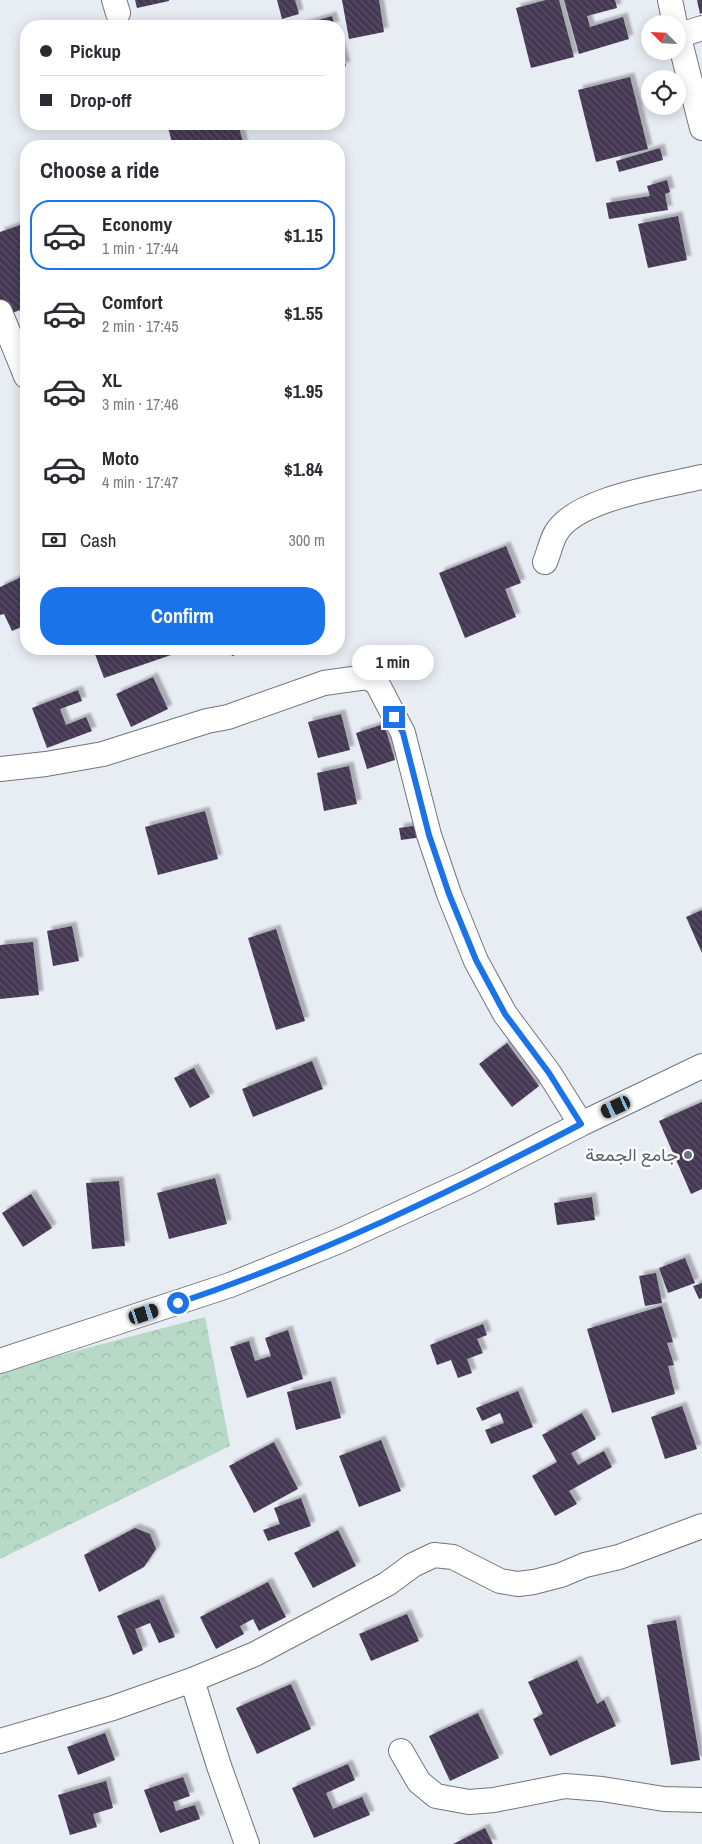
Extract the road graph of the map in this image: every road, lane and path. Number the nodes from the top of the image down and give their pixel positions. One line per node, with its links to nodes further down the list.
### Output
1 (670, 0): 2 (street)
2 (673, 15)
3 (702, 28): 4 (street)
4 (686, 33)
5 (684, 60): 6 (street)
6 (702, 128)
7 (0, 312): 8 (street)
8 (20, 361)
9 (702, 477): 10 (street)
10 (545, 562)
11 (0, 769): 13 (street)
12 (702, 1066): 13 (street)
13 (581, 1124): 14 (street)
14 (0, 1361)
15 (702, 1526): 16 (street)
16 (192, 1680): 17 (street); 20 (street)
17 (0, 1742)
18 (401, 1751): 19 (street)
19 (702, 1800)
20 (247, 1844)

